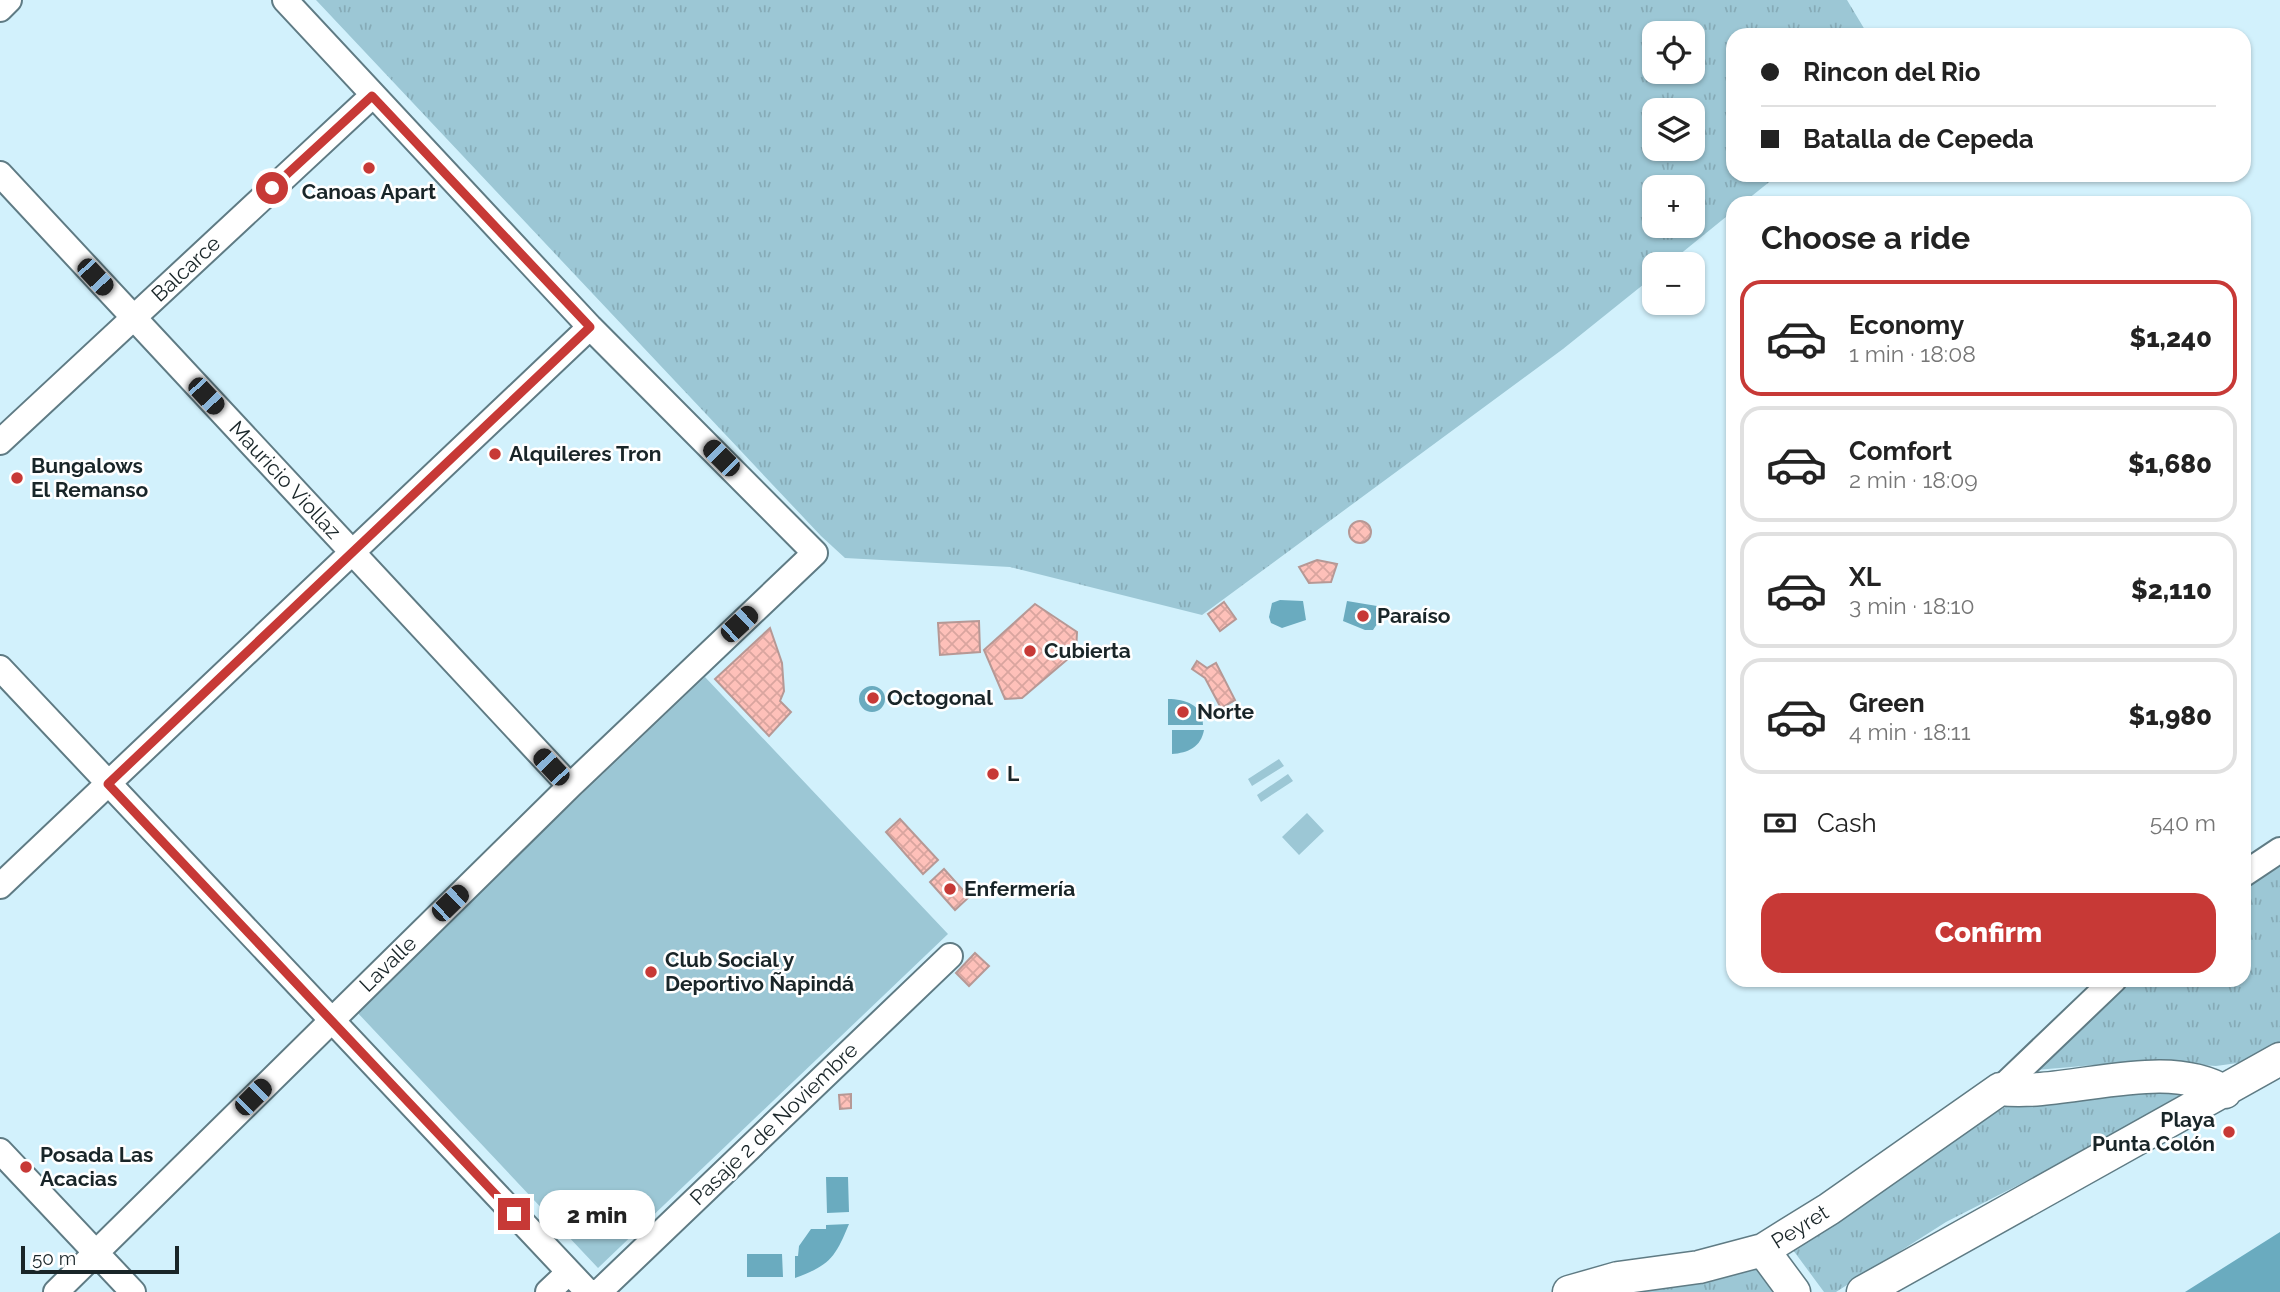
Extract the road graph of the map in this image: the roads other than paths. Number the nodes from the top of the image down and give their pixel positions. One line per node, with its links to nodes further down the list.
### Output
1 (9, 0): 3 (street)
2 (285, 0): 4 (street)
3 (0, 9)
4 (372, 96): 6 (street, Balcarce); 7 (street)
5 (0, 174): 6 (street, Mauricio Viollaz)
6 (133, 317): 8 (street, Balcarce); 9 (street, Mauricio Viollaz)
7 (590, 327): 9 (street); 12 (street, Lavalle)
8 (0, 442)
9 (352, 553): 11 (street); 12 (street, Mauricio Viollaz)
10 (0, 668): 11 (street)
11 (108, 784): 15 (street); 18 (street)
12 (570, 786): 18 (street, Lavalle)
13 (2280, 850): 14 (street)
14 (2251, 869)
15 (0, 886)
16 (950, 956): 30 (street, Pasaje 2 de Noviembre)
17 (2107, 987): 20 (street, Peyret)
18 (331, 1019): 24 (street, Lavalle); 25 (street)
19 (2280, 1059): 21 (street)
20 (2000, 1089): 21 (street); 23 (street, Peyret)
21 (2225, 1092): 33 (street)
22 (0, 1151): 24 (street)
23 (1763, 1250): 31 (street, Peyret); 32 (street)
24 (96, 1254): 26 (street, Lavalle); 27 (street)
25 (568, 1273): 28 (street); 29 (street)
26 (56, 1292)
27 (133, 1292)
28 (548, 1292)
29 (588, 1292)
30 (599, 1292)
31 (1569, 1292)
32 (1794, 1292)
33 (1863, 1292)

